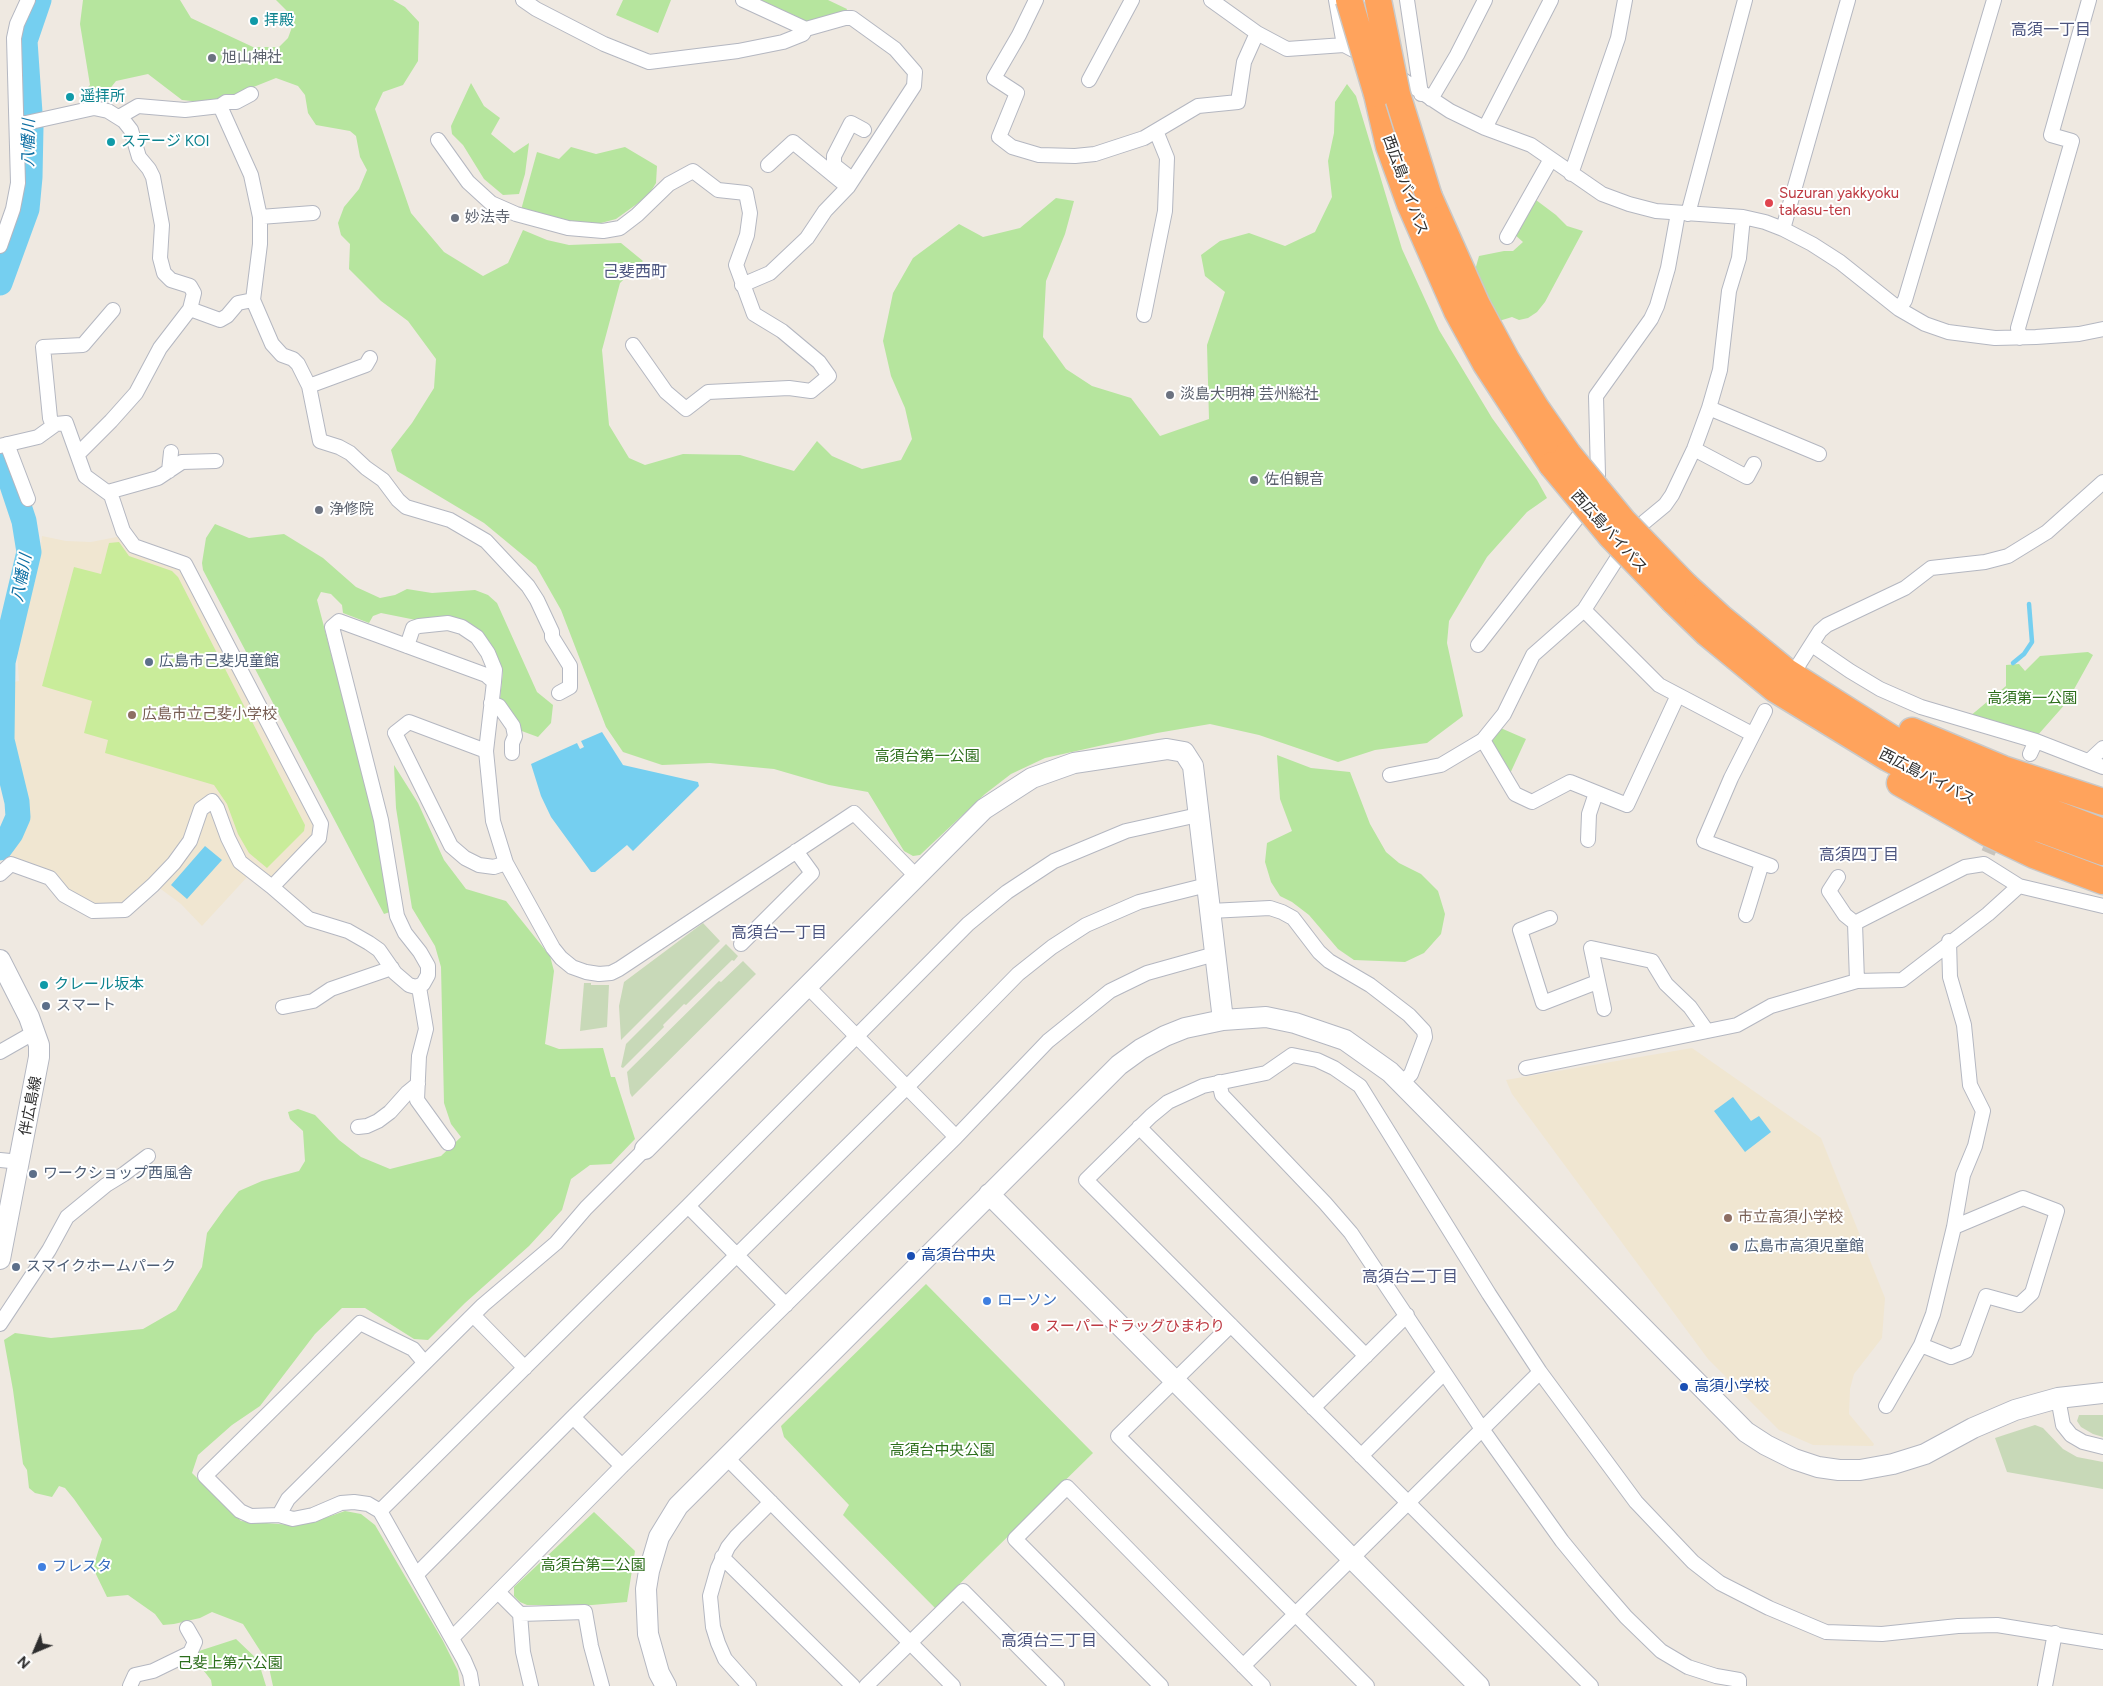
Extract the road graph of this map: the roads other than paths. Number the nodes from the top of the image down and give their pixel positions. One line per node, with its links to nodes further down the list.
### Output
1 (28, 0): 28 (street)
2 (523, 0): 19 (street)
3 (743, 0): 19 (street)
4 (1036, 0): 31 (street)
5 (1132, 0): 22 (street)
6 (1211, 0): 20 (street)
7 (1336, 0): 21 (street)
8 (1349, 0): 24 (highway, bridge)
9 (1358, 0): 24 (highway, 西広島バイパス, bridge)
10 (1378, 0): 62 (highway, 西広島バイパス, bridge)
11 (1407, 0): 25 (street)
12 (1485, 0): 25 (street)
13 (1551, 0): 29 (street)
14 (1625, 0): 35 (street)
15 (1745, 0): 38 (street)
16 (1848, 0): 41 (street)
17 (1994, 0): 47 (street)
18 (2089, 0): 51 (street)
19 (806, 29): 36 (street)
20 (1257, 33): 21 (street); 31 (street)
21 (1344, 45): 25 (street)
22 (1089, 80)
23 (251, 94): 26 (street)
24 (1377, 94): 62 (highway, 西広島バイパス)
25 (1426, 97): 29 (street)
26 (220, 106): 27 (street); 39 (street)
27 (119, 117): 28 (street); 46 (street)
28 (26, 123): 42 (street)
29 (1485, 128): 33 (street)
30 (864, 130): 36 (street)
31 (1156, 130): 49 (street)
32 (438, 140): 44 (street)
33 (1551, 159): 35 (street); 43 (street)
34 (768, 165): 36 (street)
35 (1571, 174): 38 (street)
36 (851, 183): 44 (street)
37 (313, 213): 39 (street)
38 (1683, 214): 40 (street); 71 (street)
39 (260, 217): 45 (street)
40 (1743, 217): 41 (street); 55 (street)
41 (1783, 229): 47 (street)
42 (2, 237)
43 (1507, 237)
44 (742, 285): 52 (street)
45 (253, 300): 46 (street); 54 (street)
46 (190, 309): 60 (street)
47 (1899, 309): 51 (street)
48 (113, 310): 56 (street)
49 (1144, 315)
50 (2103, 329): 51 (street)
51 (2020, 338)
52 (633, 345)
53 (370, 358): 54 (street)
54 (309, 386): 75 (street)
55 (1709, 408): 58 (street); 61 (street)
56 (53, 426): 57 (street); 60 (street)
57 (4, 445): 68 (street)
58 (1694, 449): 64 (street); 69 (street)
59 (171, 452): 65 (street)
60 (78, 454): 67 (street)
61 (1819, 454)
62 (1560, 459): 74 (highway, 西広島バイパス, bridge)
63 (216, 461): 65 (street)
64 (1754, 464)
65 (169, 471): 67 (street)
66 (2103, 482): 70 (street)
67 (108, 492): 100 (street)
68 (28, 499)
69 (1584, 610): 76 (street); 79 (street)
70 (1812, 644): 74 (street); 83 (street)
71 (1478, 645)
72 (407, 646): 73 (street); 73 (street); 114 (street)
73 (494, 682): 77 (street)
74 (1781, 684): 78 (street); 87 (highway); 89 (highway, 西広島バイパス); 92 (highway, 西広島バイパス); 97 (highway)
75 (559, 693)
76 (1678, 695): 78 (street); 86 (street)
77 (492, 703): 81 (street); 82 (street)
78 (1752, 734): 103 (street)
79 (1483, 740): 85 (street); 86 (street)
80 (2103, 748): 83 (street)
81 (486, 751): 93 (street); 93 (street)
82 (512, 753)
83 (2089, 761): 84 (street)
84 (2103, 767)
85 (1390, 775)
86 (1596, 793): 90 (street)
87 (2103, 802)
88 (1198, 815): 95 (street); 98 (street); 120 (street)
89 (2103, 832)
90 (1588, 840)
91 (796, 851): 93 (street); 95 (street); 107 (street)
92 (2103, 852)
93 (506, 863)
94 (0, 874): 100 (street)
95 (916, 876): 113 (street)
96 (1838, 877): 105 (street)
97 (2103, 881)
98 (1207, 885): 102 (street); 126 (street)
99 (2019, 886): 101 (street); 105 (street); 106 (street)
100 (272, 887): 110 (street)
101 (2103, 906)
102 (1210, 911): 108 (street); 124 (street)
103 (1746, 915)
104 (1550, 918): 112 (street)
105 (1855, 923): 111 (street)
106 (1949, 941): 111 (street); 136 (street)
107 (741, 944)
108 (1215, 954): 117 (street); 129 (street)
109 (0, 960): 119 (street, 伴広島線)
110 (392, 968): 114 (street); 115 (street)
111 (1857, 981): 118 (street)
112 (1597, 982): 116 (street); 118 (street)
113 (807, 986): 120 (street); 131 (street)
114 (419, 987): 125 (street)
115 (283, 1007)
116 (1604, 1009)
117 (1223, 1020): 124 (street); 134 (street)
118 (1707, 1031): 122 (street)
119 (35, 1032): 121 (street); 133 (street, 伴広島線)
120 (858, 1036): 126 (street); 135 (street)
121 (0, 1052)
122 (1526, 1068)
123 (1219, 1082): 128 (street); 140 (street); 148 (street)
124 (1402, 1083): 152 (street)
125 (418, 1084): 127 (street); 130 (street)
126 (907, 1087): 129 (street); 137 (street)
127 (358, 1127)
128 (1139, 1127): 143 (street); 145 (street)
129 (956, 1137): 139 (street)
130 (448, 1143)
131 (645, 1149): 141 (street)
132 (148, 1156): 142 (street)
133 (10, 1161): 138 (street, 伴広島線)
134 (989, 1194): 150 (street); 159 (street)
135 (688, 1206): 137 (street); 147 (street)
136 (1954, 1226): 144 (street); 144 (street)
137 (737, 1255): 139 (street); 155 (street)
138 (0, 1259)
139 (786, 1305): 160 (street)
140 (1407, 1315): 145 (street); 149 (street)
141 (473, 1316): 146 (street); 147 (street)
142 (0, 1324)
143 (1231, 1325): 150 (street); 154 (street)
144 (1921, 1345): 153 (street)
145 (1366, 1356): 154 (street)
146 (424, 1362): 164 (street); 164 (street)
147 (525, 1368): 163 (street)
148 (1540, 1372): 156 (street); 172 (street)
149 (1444, 1373): 156 (street); 158 (street)
150 (1174, 1380): 166 (street); 170 (street)
151 (2103, 1393): 152 (street)
152 (2058, 1398): 157 (street)
153 (1886, 1406)
154 (1313, 1408): 158 (street)
155 (573, 1417): 160 (street); 167 (street)
156 (1482, 1429): 162 (street); 192 (street)
157 (2103, 1447)
158 (1361, 1456): 162 (street)
159 (726, 1457): 161 (street); 181 (street)
160 (622, 1466): 168 (street)
161 (771, 1502): 165 (street); 174 (street)
162 (1408, 1502): 166 (street); 191 (street)
163 (380, 1511): 164 (street); 167 (street)
164 (279, 1515)
165 (722, 1557): 182 (street); 183 (street)
166 (1352, 1558): 170 (street); 190 (street)
167 (416, 1576): 173 (street)
168 (498, 1592): 169 (street); 173 (street)
169 (520, 1614): 179 (street); 180 (street)
170 (1295, 1614): 176 (street); 189 (street)
171 (187, 1628): 177 (street)
172 (2055, 1633): 175 (street); 193 (street)
173 (452, 1638): 178 (street)
174 (910, 1642): 184 (street); 185 (street); 186 (street)
175 (2103, 1642)
176 (1243, 1666): 187 (street); 188 (street)
177 (130, 1686)
178 (472, 1686)
179 (531, 1686)
180 (602, 1686)
181 (666, 1686)
182 (749, 1686)
183 (853, 1686)
184 (866, 1686)
185 (953, 1686)
186 (1057, 1686)
187 (1160, 1686)
188 (1263, 1686)
189 (1367, 1686)
190 (1479, 1686)
191 (1591, 1686)
192 (1739, 1686)
193 (2045, 1686)

